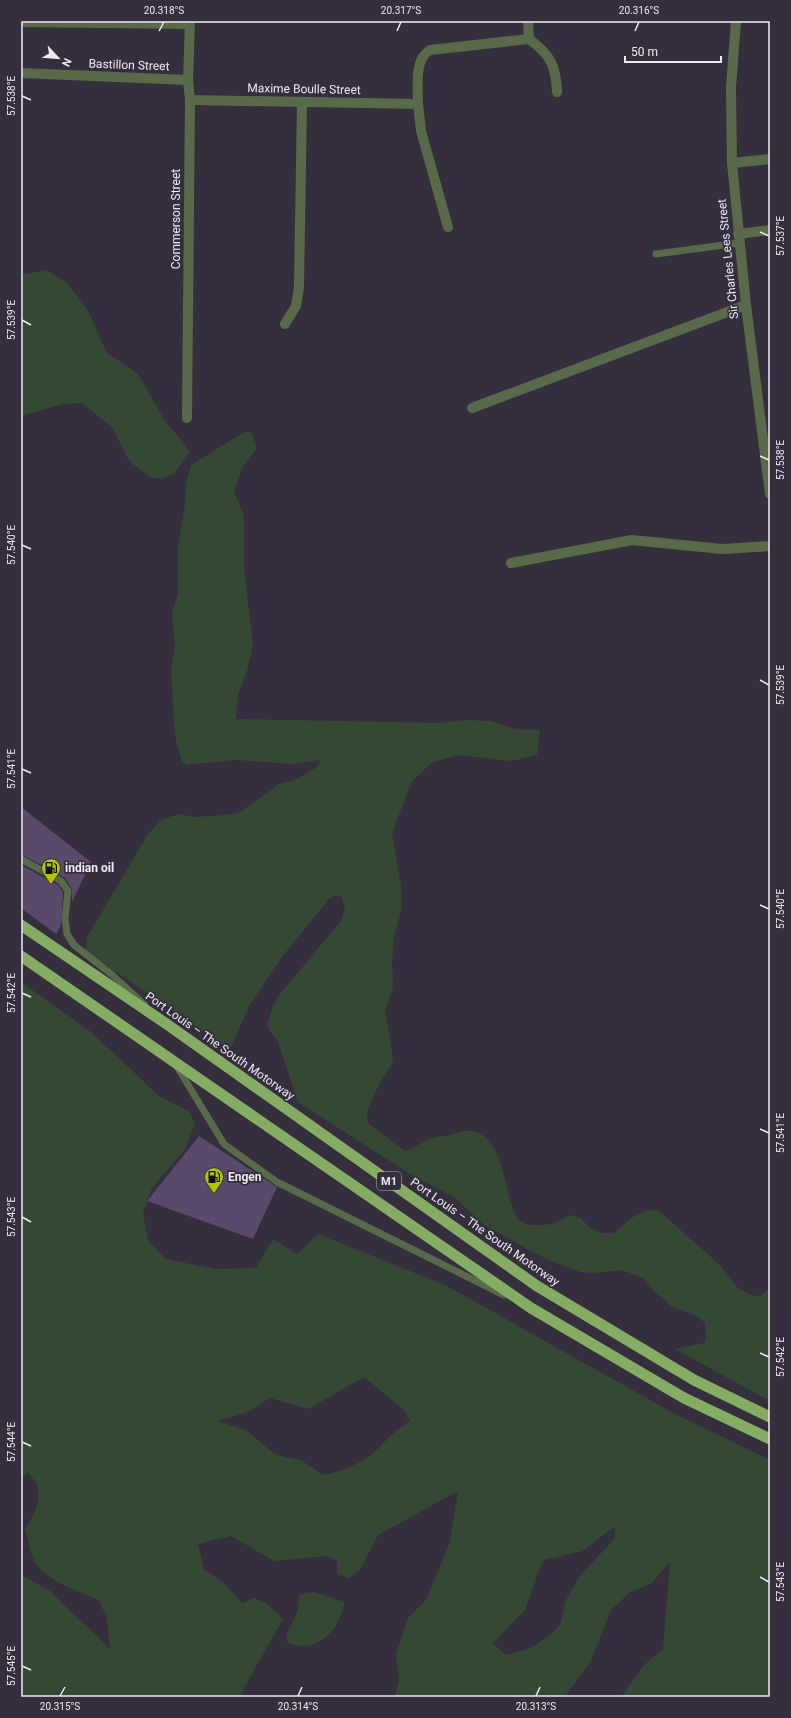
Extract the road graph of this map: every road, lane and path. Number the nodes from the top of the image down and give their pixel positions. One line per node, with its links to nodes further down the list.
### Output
1 (528, 21): 5 (street)
2 (736, 21): 13 (street, Sir Charles Lees Street)
3 (21, 22): 4 (street)
4 (189, 23): 7 (street, Commerson Street)
5 (529, 39): 8 (street); 11 (street)
6 (21, 73): 7 (street, Bastillon Street)
7 (188, 80): 9 (street, Commerson Street)
8 (557, 92)
9 (190, 100): 10 (street, Maxime Boulle Street); 21 (street, Commerson Street)
10 (302, 103): 11 (street, Maxime Boulle Street); 19 (street)
11 (418, 104): 14 (street)
12 (770, 159): 13 (street)
13 (732, 163): 16 (street, Sir Charles Lees Street)
14 (448, 227)
15 (770, 230): 16 (street)
16 (738, 239): 17 (lane); 18 (street, Sir Charles Lees Street)
17 (656, 254)
18 (746, 306): 20 (street); 22 (street, Sir Charles Lees Street)
19 (285, 324)
20 (472, 408)
21 (187, 418)
22 (770, 494)
23 (770, 546): 24 (street)
24 (511, 563)
25 (21, 859): 28 (lane)
26 (21, 925): 28 (highway, Port Louis – The South Motorway / M1)
27 (21, 956): 29 (highway, M1)
28 (168, 1025): 31 (highway, Port Louis – The South Motorway / M1)
29 (173, 1061): 30 (highway, M1); 30 (lane)
30 (531, 1308): 32 (highway, M1)
31 (770, 1416)
32 (770, 1439)

